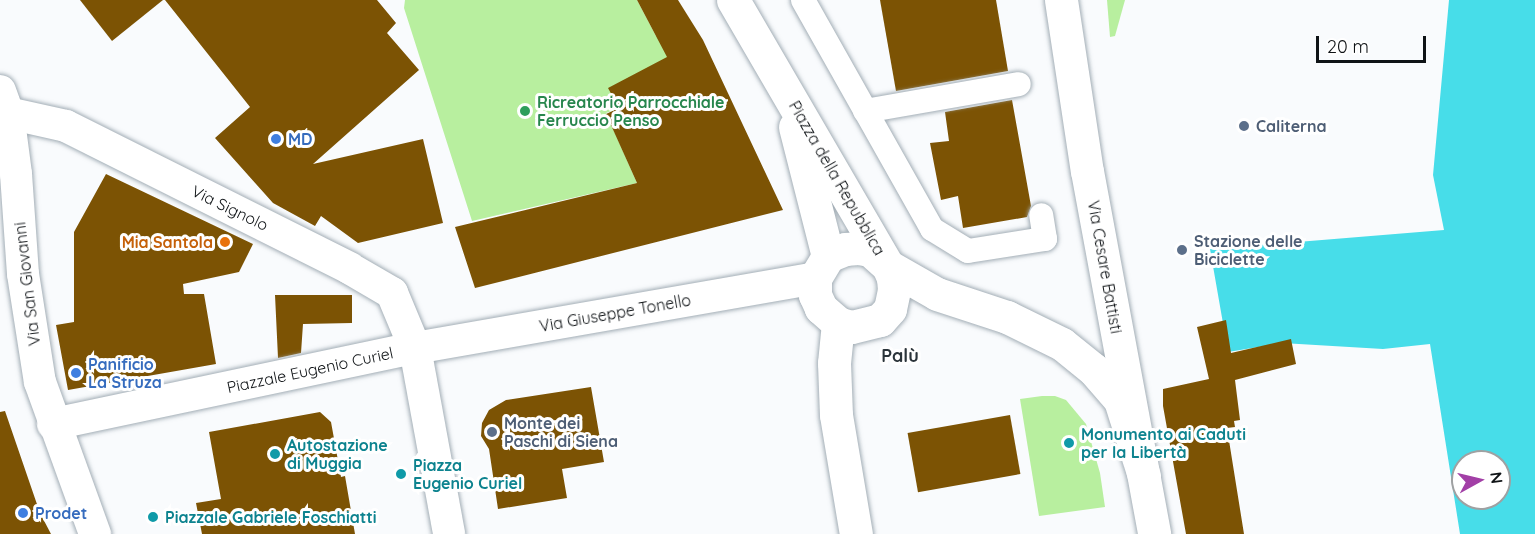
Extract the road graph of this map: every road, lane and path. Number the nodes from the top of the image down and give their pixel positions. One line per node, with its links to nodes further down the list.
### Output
1 (734, 0): 5 (main road, Piazza della Repubblica)
2 (803, 0): 6 (street)
3 (1061, 0): 14 (main road, Via Cesare Battisti)
4 (1019, 84): 6 (street)
5 (786, 90): 9 (main road, Piazza della Repubblica); 10 (main road, Piazza della Repubblica)
6 (865, 111): 8 (street)
7 (5, 124): 12 (street, Via Signolo); 13 (street, Via San Giovanni)
8 (1041, 215)
9 (888, 266): 10 (main road); 11 (main road); 14 (main road)
10 (822, 267): 11 (main road); 12 (street, Via Giuseppe Tonello)
11 (838, 323): 17 (main road)
12 (415, 348): 13 (street, Piazzale Eugenio Curiel); 16 (street, Piazzale Eugenio Curiel)
13 (53, 424): 15 (street)
14 (1144, 476): 18 (main road, Via Cesare Battisti)
15 (95, 534)
16 (448, 534)
17 (856, 534)
18 (1154, 534)

